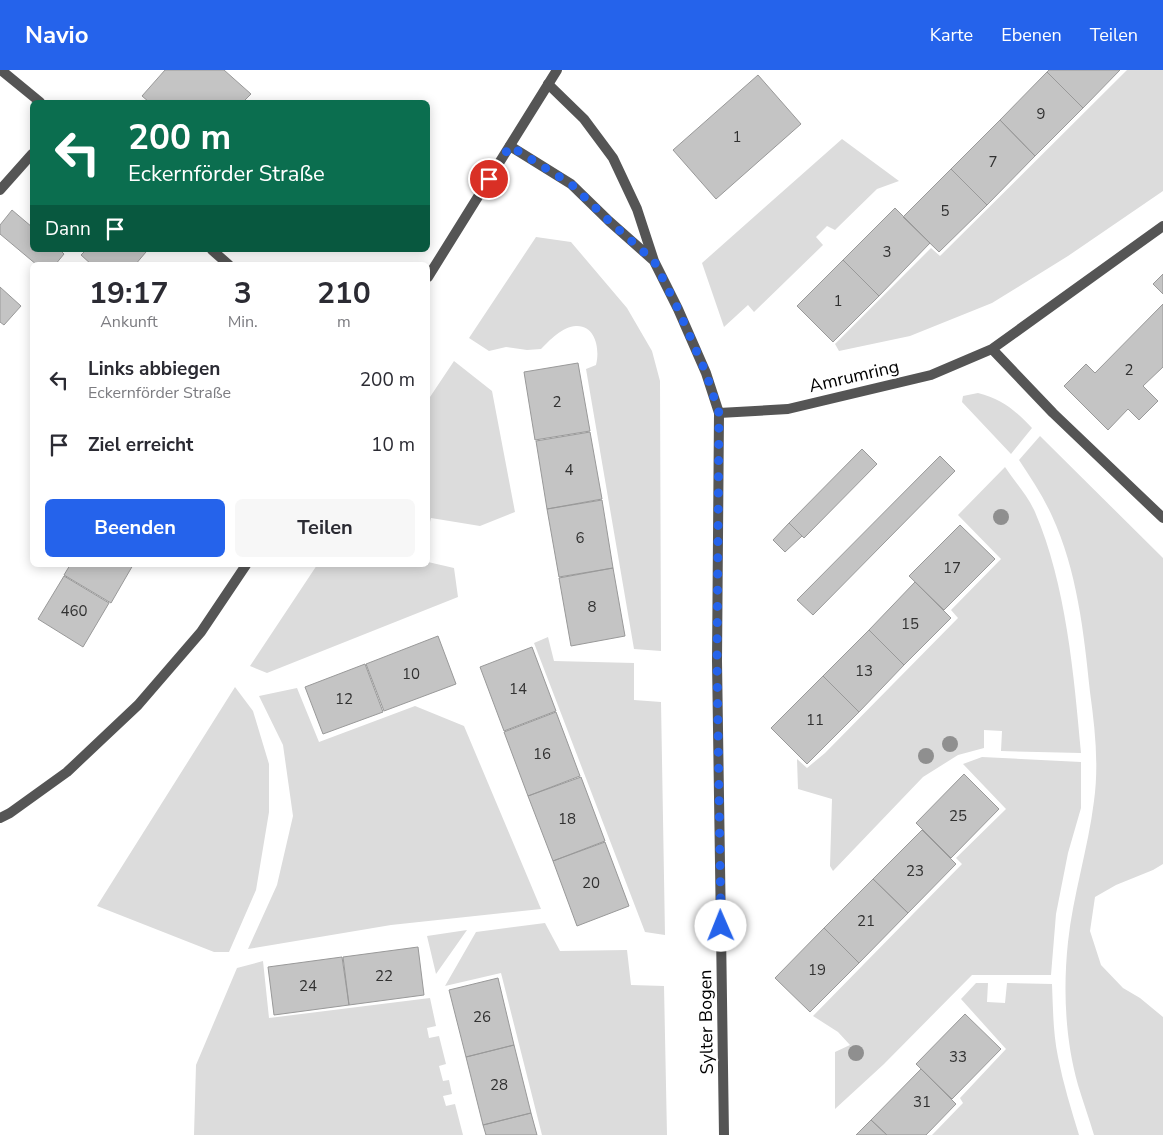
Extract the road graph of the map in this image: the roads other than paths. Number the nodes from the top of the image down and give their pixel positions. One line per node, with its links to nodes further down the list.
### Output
1 (1, 70): 4 (street)
2 (557, 70): 3 (street)
3 (548, 84): 5 (street); 10 (street, Sylter Bogen)
4 (38, 100)
5 (510, 146): 10 (street, Sylter Bogen); 12 (street)
6 (30, 156): 7 (street)
7 (0, 190)
8 (1163, 226): 13 (street, Amrumring)
9 (214, 252): 11 (street)
10 (654, 261): 14 (street, Sylter Bogen)
11 (226, 262)
12 (430, 274)
13 (992, 349): 14 (street, Amrumring); 15 (street)
14 (719, 413): 18 (street, Sylter Bogen)
15 (1163, 518)
16 (245, 567): 17 (street)
17 (0, 818)
18 (724, 1135)

